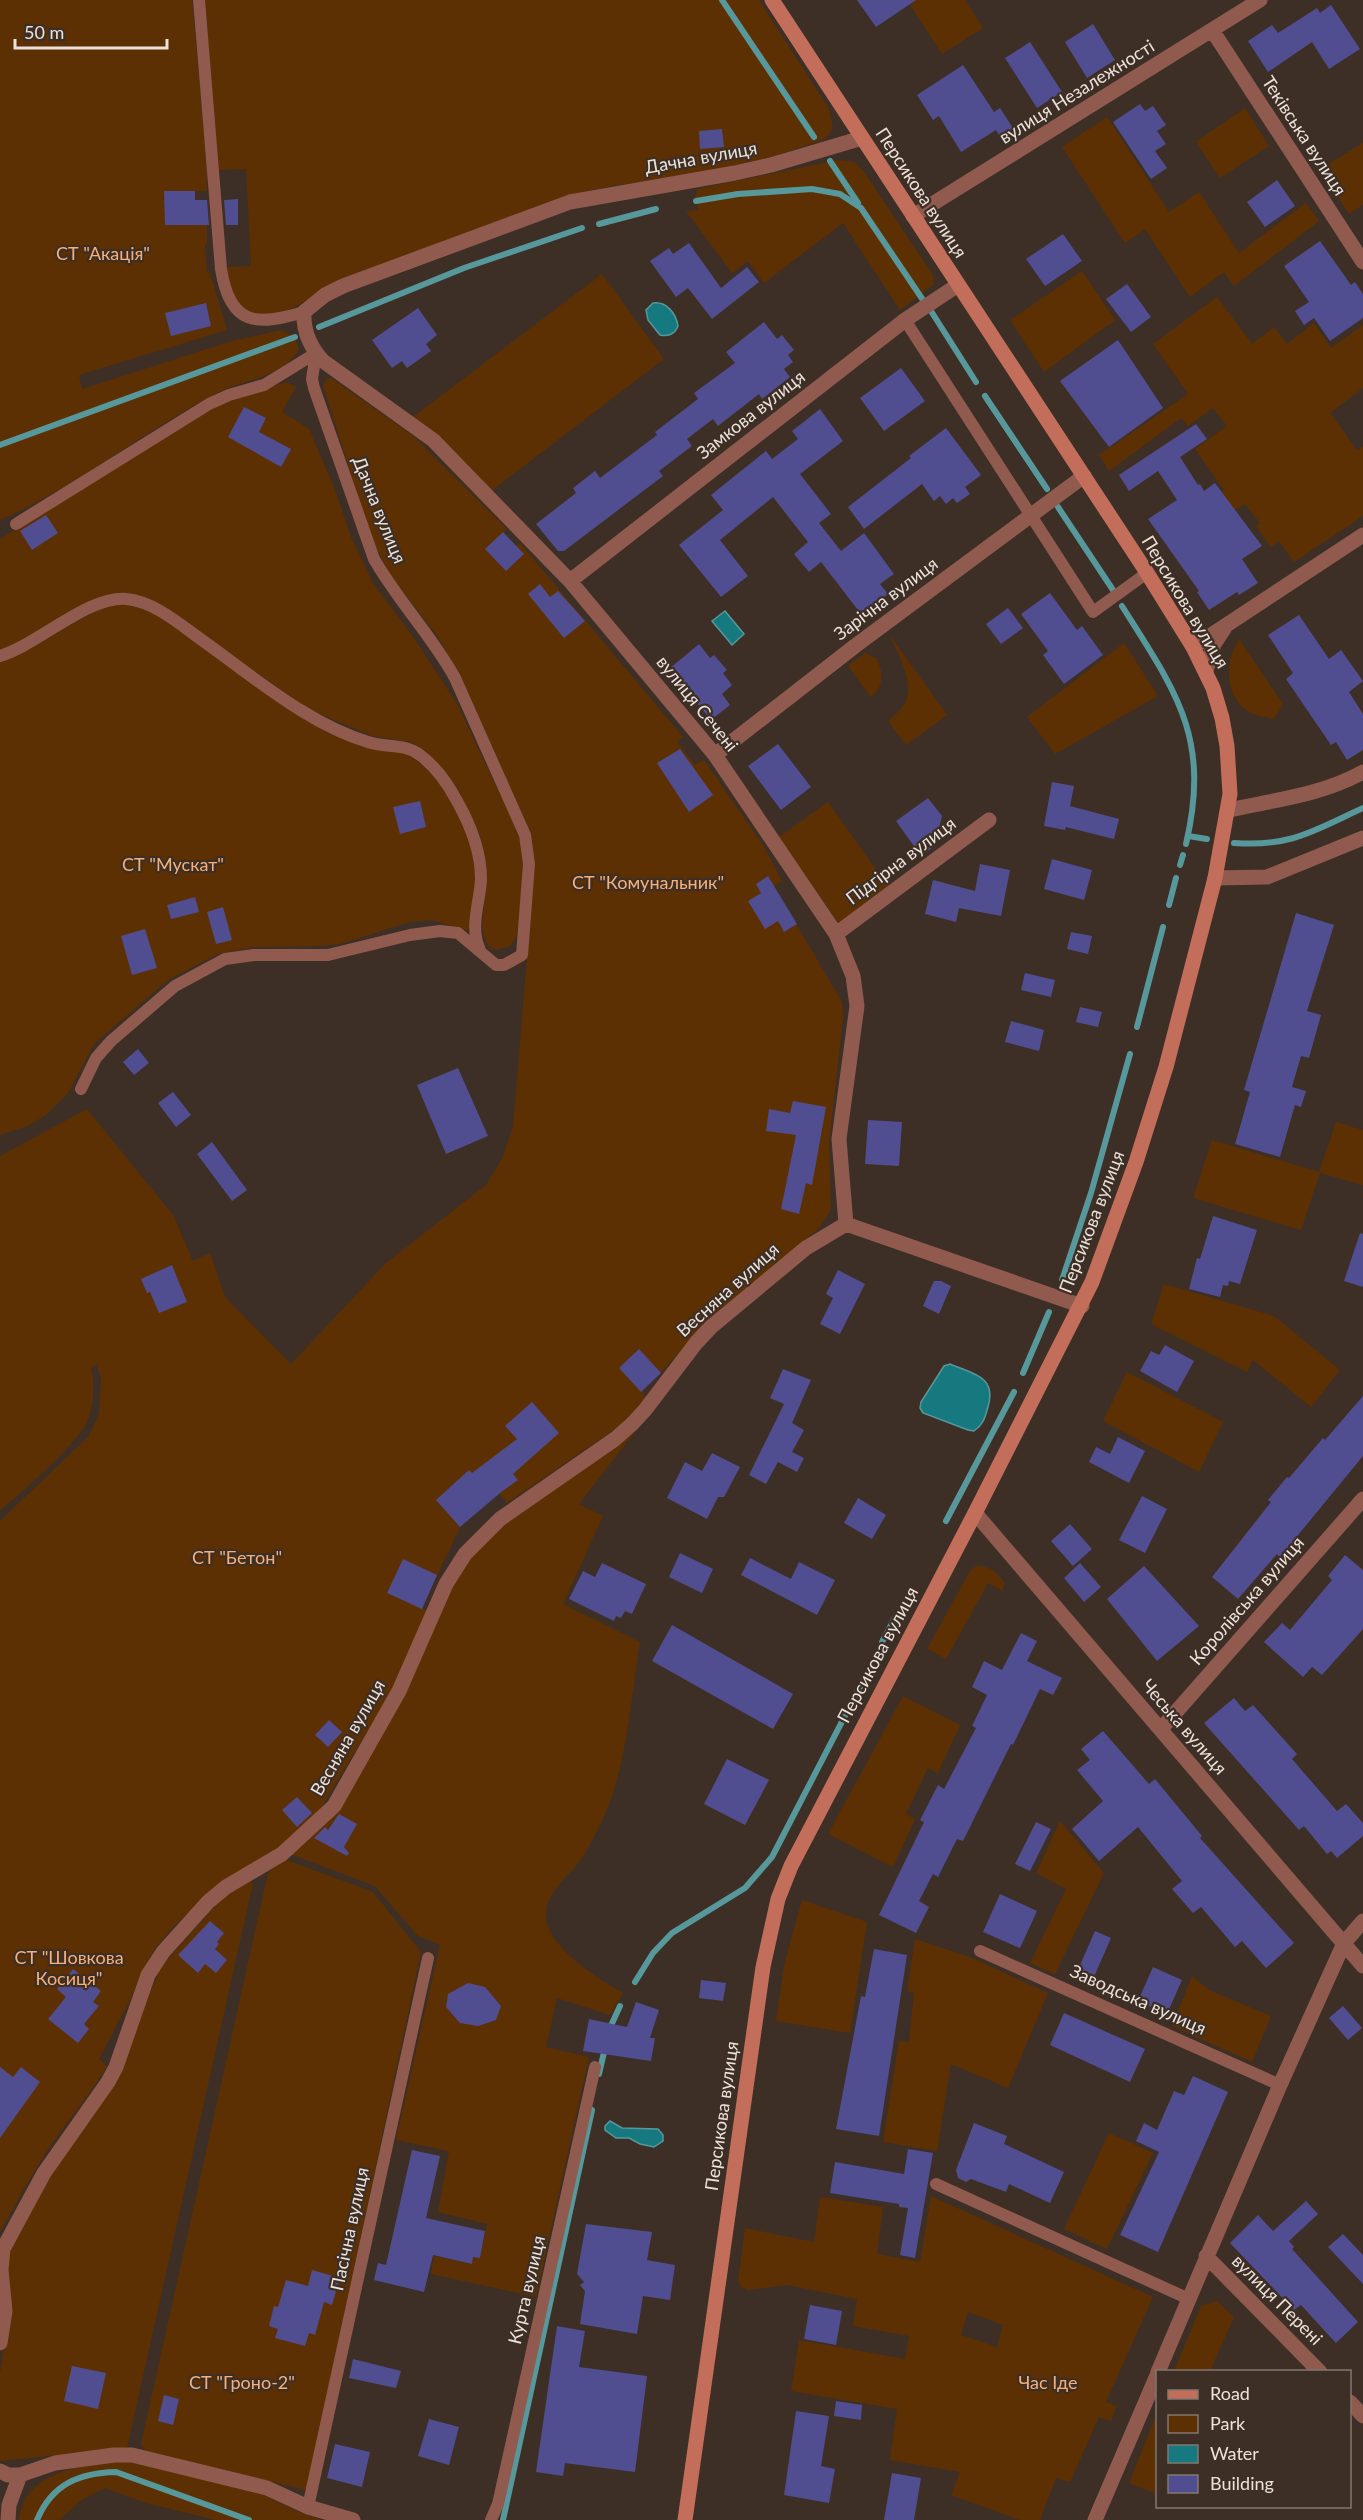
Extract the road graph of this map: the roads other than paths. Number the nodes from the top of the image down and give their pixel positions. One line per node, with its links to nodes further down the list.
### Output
1 (199, 0): 9 (lane, Дачна вулиця)
2 (1260, 0): 4 (street, вулиця Незалежності)
3 (775, 1): 5 (main road, Персикова вулиця)
4 (1212, 30): 6 (street, вулиця Незалежності); 7 (street, Теківська вулиця)
5 (862, 138): 6 (main road, Персикова вулиця); 9 (street, Дачна вулиця)
6 (913, 216): 8 (main road, Персикова вулиця)
7 (1363, 262)
8 (958, 285): 10 (street, Замкова вулиця); 12 (main road, Персикова вулиця)
9 (304, 312): 11 (street, вулиця Сечені)
10 (905, 320): 13 (lane); 17 (street, Замкова вулиця)
11 (316, 354): 14 (lane); 17 (street, вулиця Сечені); 29 (lane, Дачна вулиця)
12 (1084, 476): 13 (street, Зарічна вулиця); 16 (main road, Персикова вулиця)
13 (1031, 515): 16 (lane); 22 (street, Зарічна вулиця)
14 (16, 524)
15 (1363, 535): 18 (street)
16 (1147, 573): 19 (main road, Персикова вулиця)
17 (570, 581): 22 (street, вулиця Сечені)
18 (1226, 626): 19 (street); 21 (street)
19 (1194, 647): 21 (main road, Персикова вулиця)
20 (0, 656): 29 (lane)
21 (1206, 671): 24 (main road, Персикова вулиця)
22 (715, 755): 28 (street, вулиця Сечені)
23 (1363, 772): 24 (street)
24 (1229, 810): 27 (main road, Персикова вулиця)
25 (989, 820): 28 (street, Підгірна вулиця)
26 (1363, 838): 27 (street)
27 (1215, 878): 32 (main road, Персикова вулиця)
28 (836, 934): 31 (street, вулиця Сечені)
29 (489, 960): 30 (lane)
30 (81, 1089)
31 (846, 1224): 32 (street); 45 (street, Весняна вулиця)
32 (1082, 1306): 34 (main road, Персикова вулиця)
33 (1363, 1499): 35 (street, Королівська вулиця)
34 (975, 1513): 35 (street, Чеська вулиця); 59 (main road, Персикова вулиця)
35 (1161, 1729): 37 (street, Чеська вулиця)
36 (1363, 1921): 37 (street)
37 (1344, 1943): 40 (street, Чеська вулиця); 42 (street)
38 (980, 1951): 42 (lane, Заводська вулиця)
39 (428, 1958): 55 (lane, Пасічна вулиця)
40 (1363, 1966)
41 (595, 2067): 58 (lane, Курта вулиця)
42 (1280, 2085): 44 (street)
43 (936, 2184): 46 (lane)
44 (1206, 2256): 46 (street); 49 (street, вулиця Перені)
45 (0, 2259): 47 (street, Весняна вулиця)
46 (1189, 2299): 48 (street)
47 (0, 2343)
48 (1159, 2370)
49 (1318, 2370)
50 (1156, 2377): 60 (street)
51 (1351, 2403): 52 (street)
52 (1363, 2416)
53 (0, 2471): 54 (street)
54 (20, 2475): 55 (street); 56 (street)
55 (308, 2507): 57 (street)
56 (8, 2520)
57 (353, 2520)
58 (491, 2520)
59 (685, 2520)
60 (1095, 2520)

